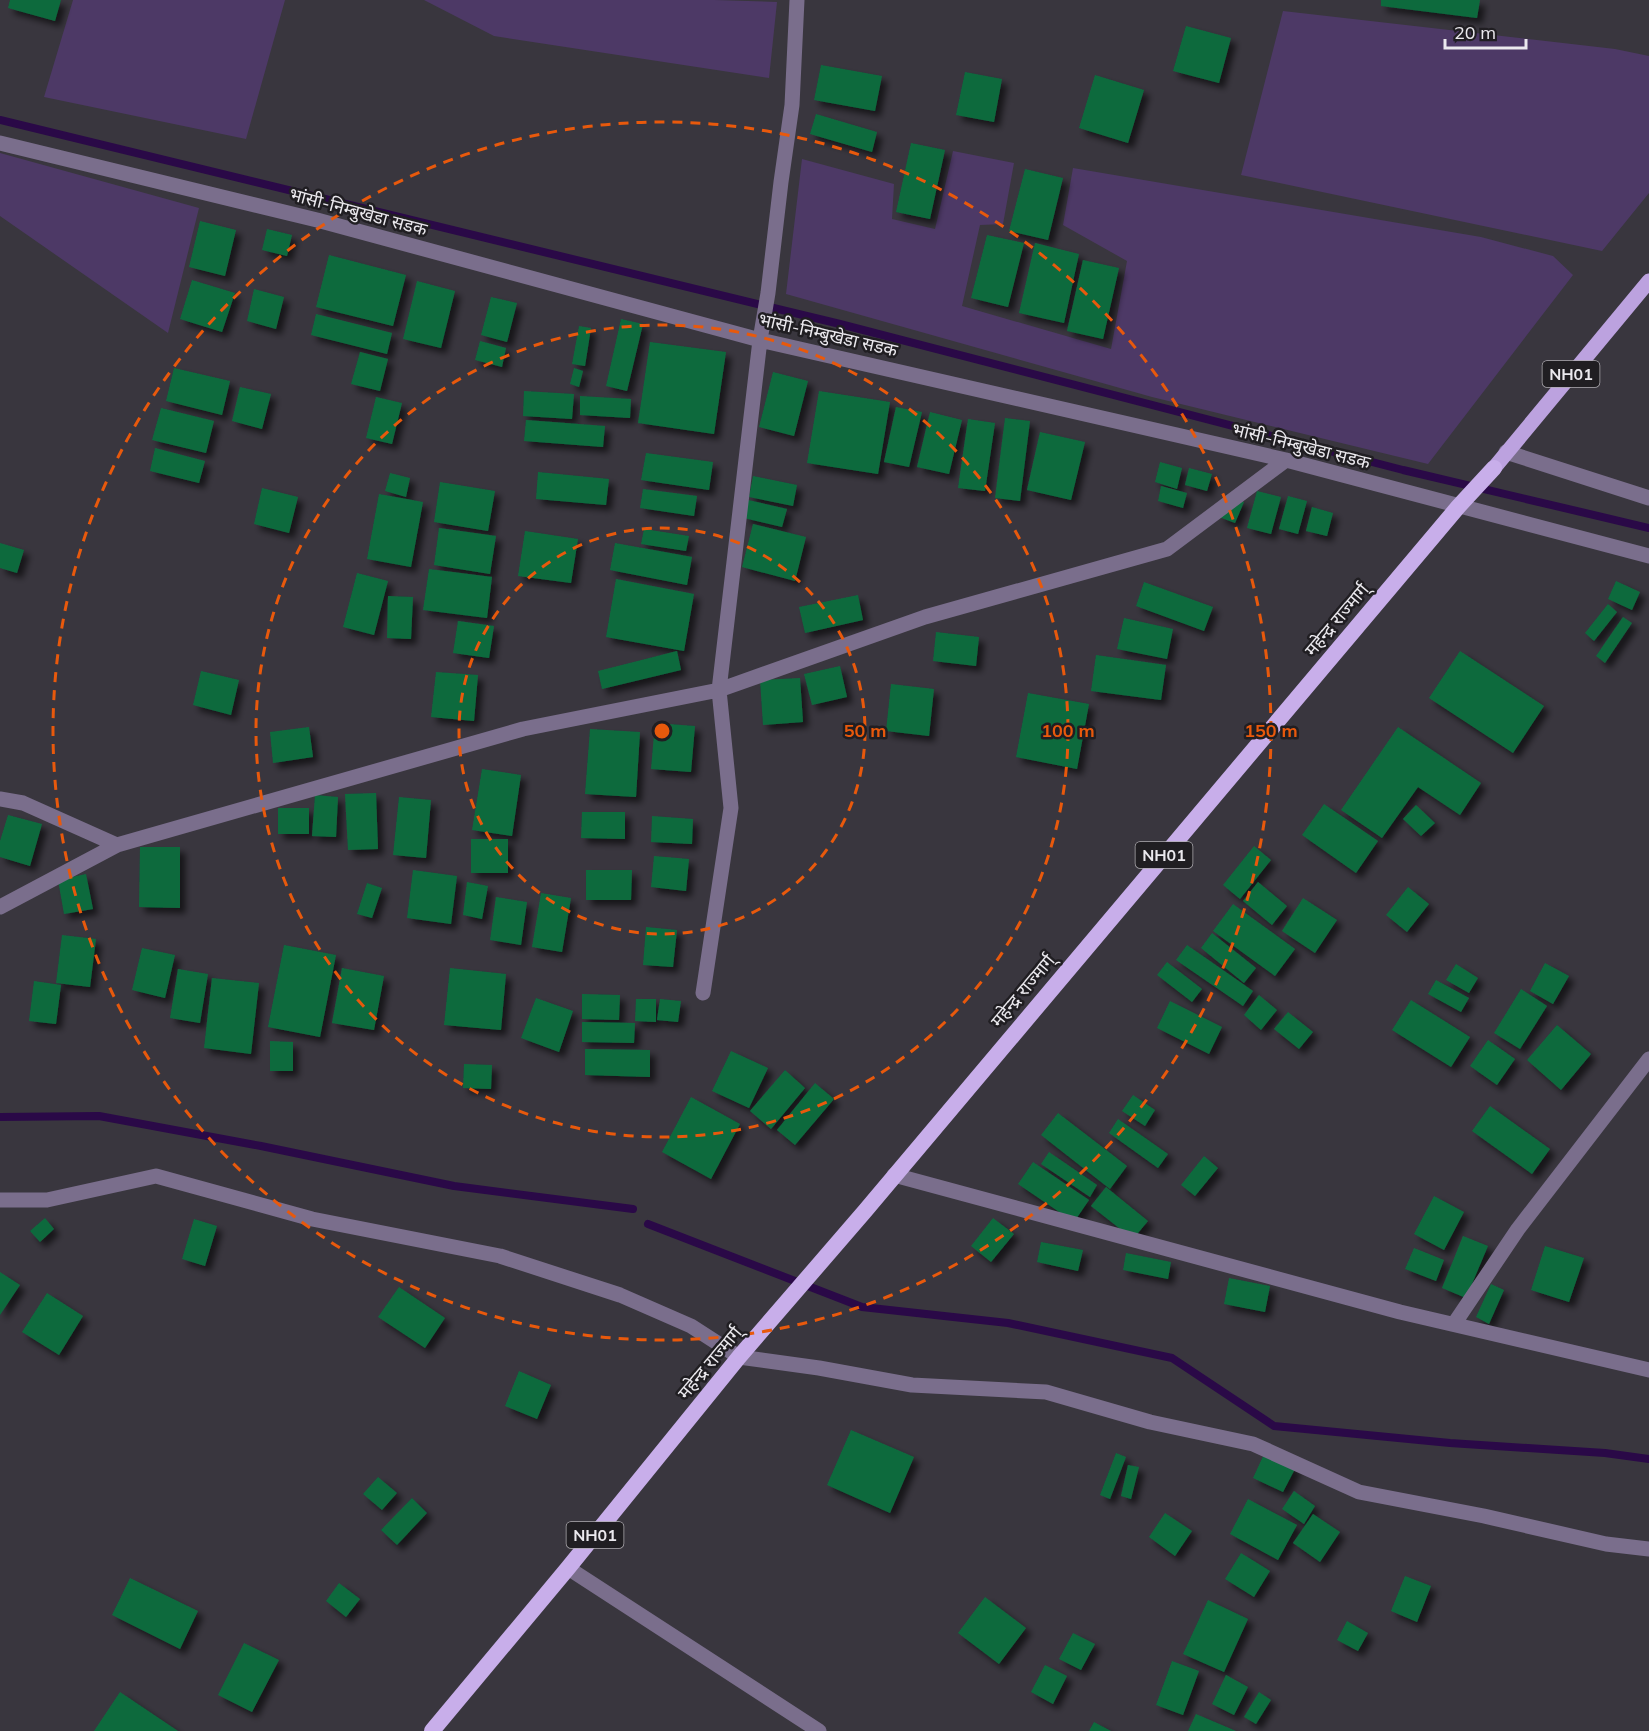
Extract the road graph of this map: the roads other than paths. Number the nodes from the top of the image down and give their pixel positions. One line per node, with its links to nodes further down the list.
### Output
1 (797, 0): 4 (street)
2 (0, 143): 4 (street, भांसी-निम्बुखेडा सडक)
3 (1649, 281): 5 (main road, महेन्द्र राज्मार्ग् / NH01)
4 (760, 340): 6 (street, भांसी-निम्बुखेडा सडक); 11 (street)
5 (1506, 452): 7 (main road, महेन्द्र राज्मार्ग् / NH01); 8 (street)
6 (1286, 460): 9 (street, भांसी-निम्बुखेडा सडक); 11 (street)
7 (1494, 468): 9 (highway, महेन्द्र राज्मार्ग् / NH01)
8 (1649, 498)
9 (1461, 503): 10 (street, भांसी-निम्बुखेडा सडक); 17 (highway, महेन्द्र राज्मार्ग् / NH01)
10 (1649, 556)
11 (719, 690): 13 (street); 15 (street)
12 (0, 799): 13 (street)
13 (117, 845): 14 (street)
14 (0, 907)
15 (703, 993)
16 (1649, 1059): 19 (street)
17 (894, 1175): 19 (street); 20 (highway, महेन्द्र राज्मार्ग् / NH01)
18 (0, 1200): 20 (street)
19 (1454, 1324): 21 (street)
20 (739, 1357): 22 (street); 23 (highway, महेन्द्र राज्मार्ग् / NH01)
21 (1649, 1370)
22 (1649, 1549)
23 (568, 1568): 24 (highway, महेन्द्र राज्मार्ग् / NH01); 25 (street)
24 (432, 1731)
25 (819, 1731)

